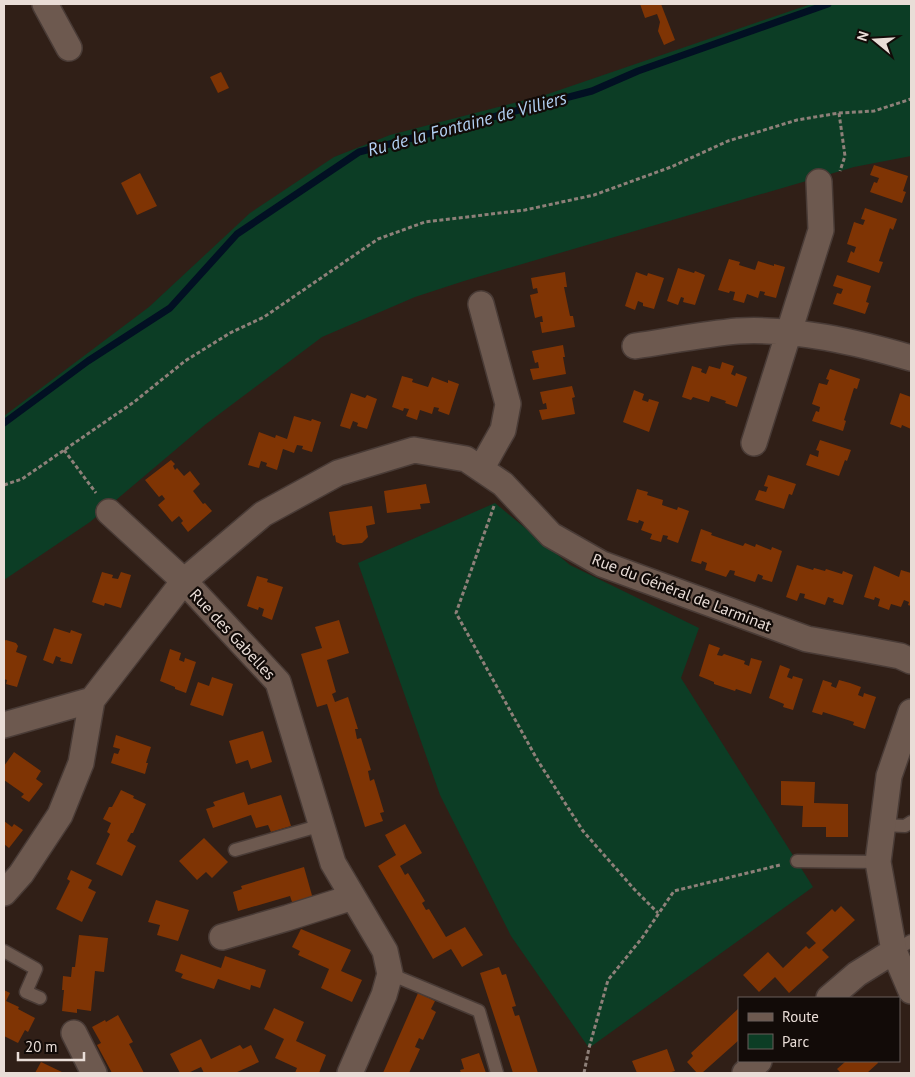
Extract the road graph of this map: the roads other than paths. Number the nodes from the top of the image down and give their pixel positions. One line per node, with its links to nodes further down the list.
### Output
1 (45, 4): 2 (street)
2 (68, 48)
3 (819, 183): 5 (street)
4 (482, 304): 9 (street)
5 (790, 332): 6 (street); 7 (street); 8 (street)
6 (635, 346)
7 (911, 358)
8 (754, 443)
9 (481, 469): 11 (street, Rue du Général de Larminat); 12 (street, Rue du Général de Larminat)
10 (110, 512): 11 (street, Rue des Gabelles)
11 (184, 580): 13 (street, Rue du Général de Larminat); 17 (street, Rue des Gabelles)
12 (911, 661)
13 (92, 700): 15 (street); 22 (street, Rue du Général de Larminat)
14 (911, 712): 18 (street)
15 (4, 725)
16 (911, 822): 18 (lane)
17 (322, 825): 19 (lane); 23 (street, Rue des Gabelles)
18 (882, 825): 21 (street)
19 (235, 850)
20 (797, 861): 21 (lane)
21 (878, 862): 25 (street)
22 (4, 893)
23 (353, 897): 24 (street); 27 (street, Rue des Gabelles)
24 (222, 937)
25 (903, 946): 28 (street); 29 (street)
26 (4, 951): 30 (lane)
27 (390, 974): 34 (street); 35 (lane)
28 (911, 992)
29 (830, 997)
30 (40, 998)
31 (74, 1033): 33 (street)
32 (758, 1062): 36 (street)
33 (94, 1073)
34 (350, 1073)
35 (497, 1073)
36 (745, 1073)

